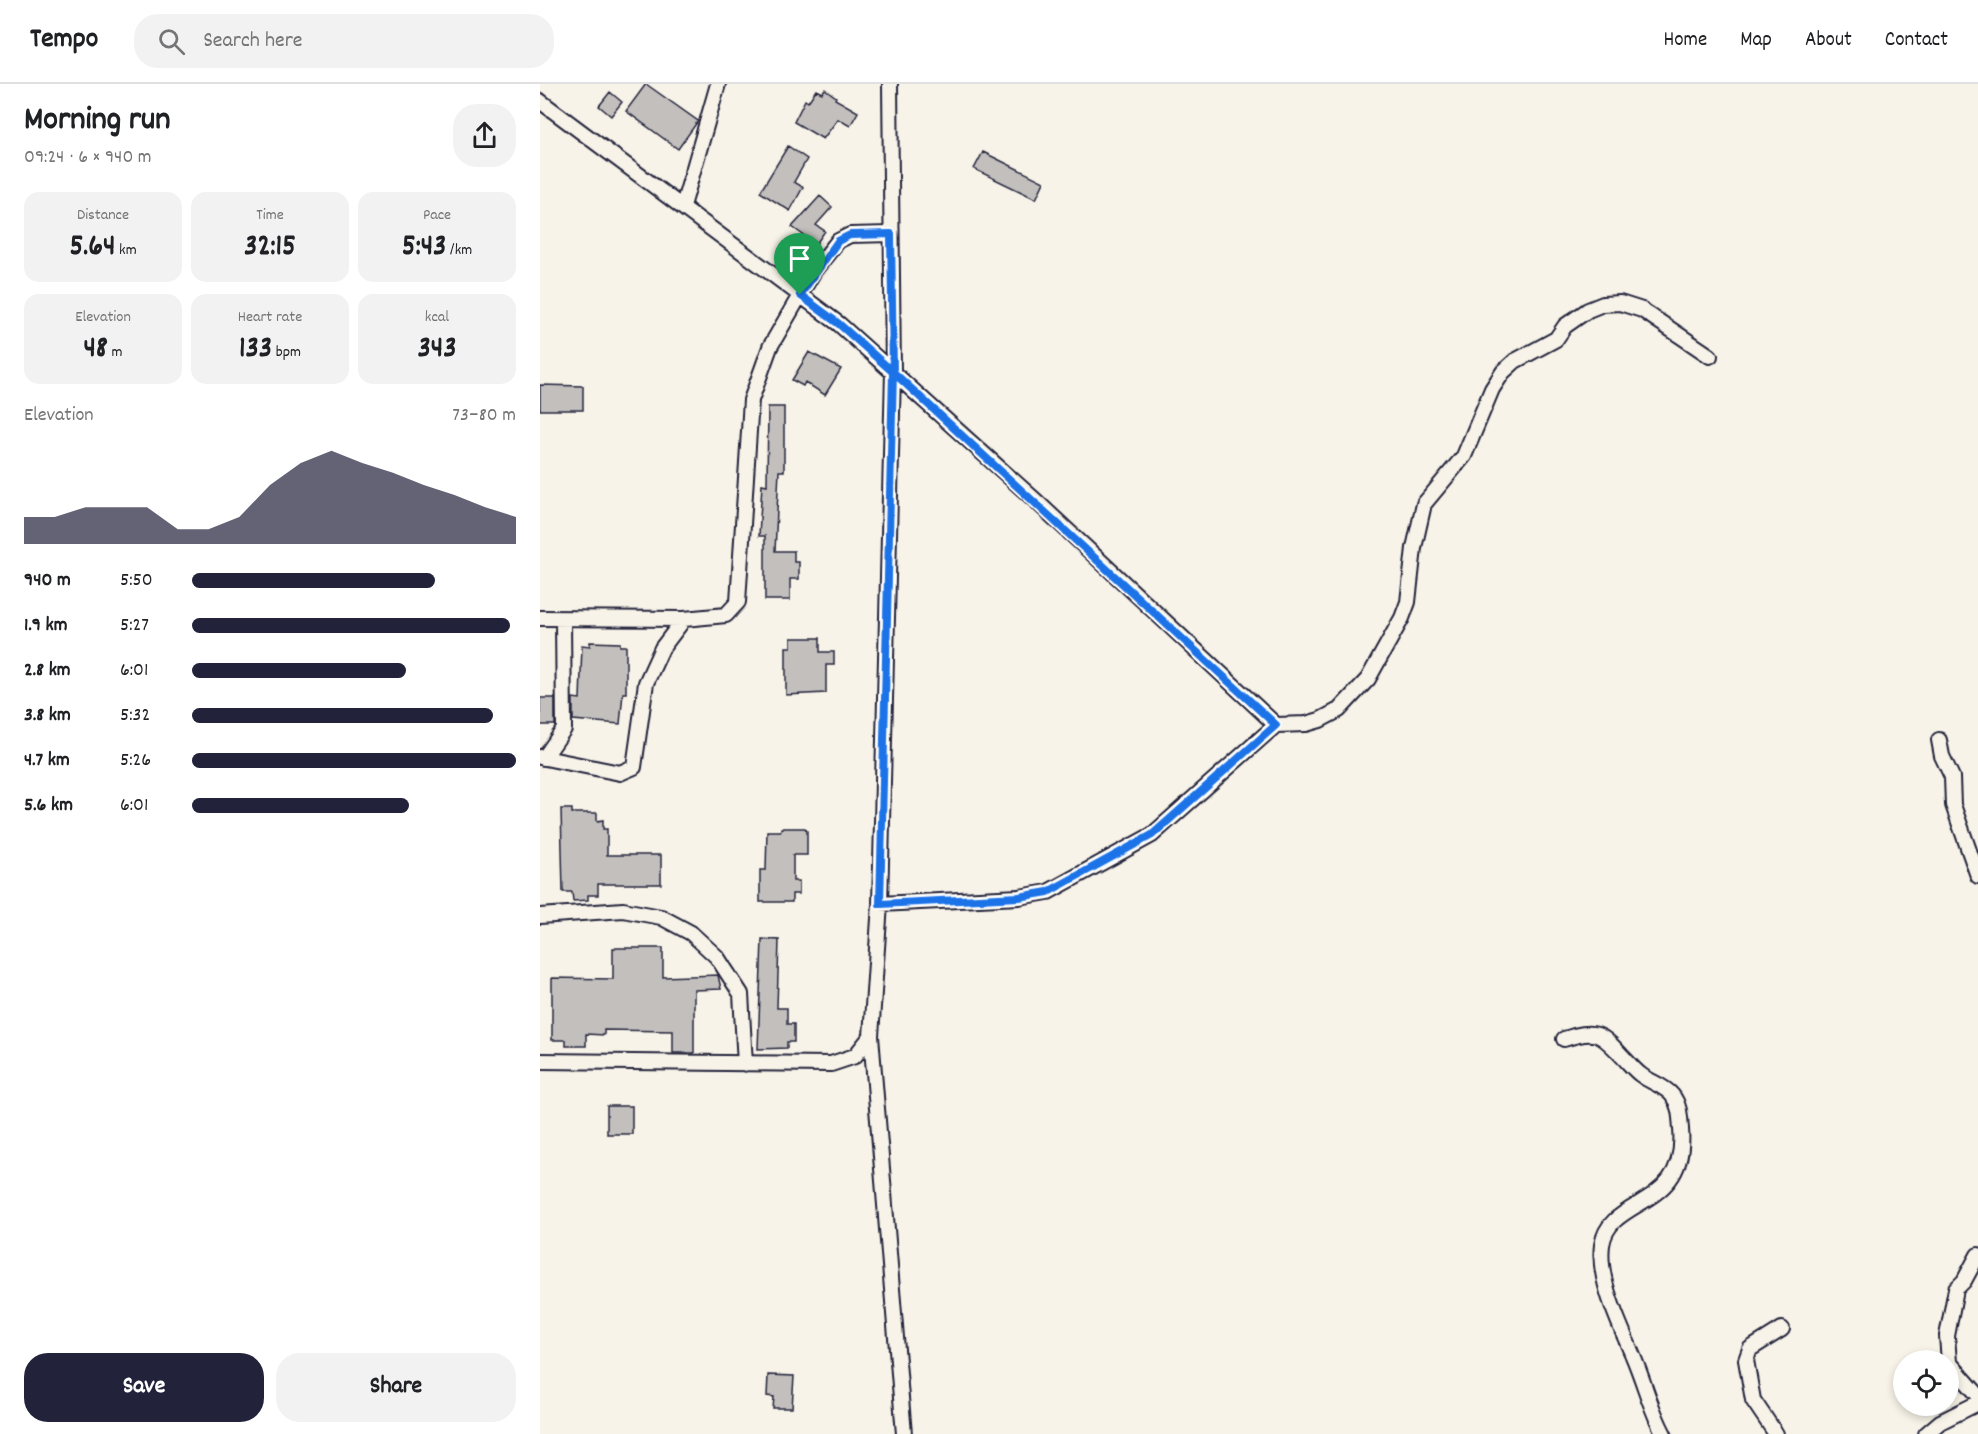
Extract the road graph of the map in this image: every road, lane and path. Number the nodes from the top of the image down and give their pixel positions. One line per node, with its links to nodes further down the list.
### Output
1 (718, 84): 4 (street)
2 (890, 84): 5 (street)
3 (540, 100): 4 (street)
4 (683, 206): 6 (street)
5 (891, 234): 6 (street); 8 (street)
6 (800, 295): 8 (street); 11 (street)
7 (1710, 356): 12 (street)
8 (893, 372): 12 (street); 16 (street)
9 (540, 618): 10 (street)
10 (563, 619): 11 (street); 14 (street)
11 (684, 619): 14 (street)
12 (1276, 725): 16 (street)
13 (1939, 740): 15 (street)
14 (542, 757)
15 (1978, 876)
16 (880, 904): 18 (street)
17 (540, 916): 21 (street)
18 (871, 1036): 21 (street); 26 (street)
19 (1564, 1039): 27 (street)
20 (540, 1061): 21 (street)
21 (745, 1064)
22 (1978, 1255): 24 (street)
23 (1782, 1329): 28 (street)
24 (1978, 1395)
25 (1978, 1403): 29 (street)
26 (904, 1434)
27 (1664, 1434)
28 (1776, 1434)
29 (1926, 1434)

